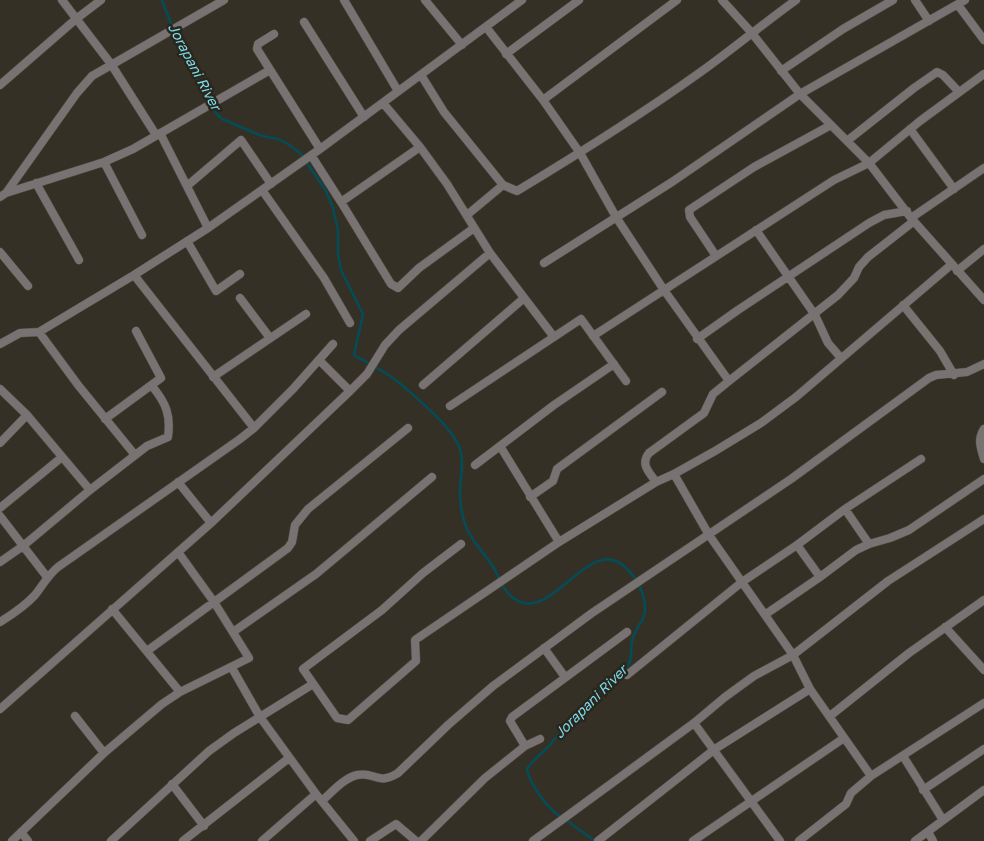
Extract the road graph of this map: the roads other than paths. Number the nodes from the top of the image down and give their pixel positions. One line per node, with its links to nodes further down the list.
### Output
1 (62, 0): 14 (street)
2 (101, 0): 14 (street)
3 (224, 0): 23 (street)
4 (344, 0): 29 (street)
5 (425, 0): 21 (street)
6 (522, 0): 17 (street)
7 (579, 0): 22 (street)
8 (677, 0): 32 (street)
9 (722, 0): 18 (street)
10 (796, 0): 18 (street)
11 (893, 0): 25 (street)
12 (915, 0): 15 (street)
13 (962, 2): 15 (street); 20 (street)
14 (76, 18): 23 (street); 28 (street)
15 (929, 21): 31 (street)
16 (304, 22): 34 (street)
17 (486, 27): 21 (street); 22 (street)
18 (751, 32): 25 (street); 41 (street)
19 (274, 34): 24 (street)
20 (984, 40)
21 (462, 45): 27 (street)
22 (506, 54): 32 (street)
23 (111, 64): 37 (street); 52 (street)
24 (270, 70): 37 (street); 40 (street)
25 (781, 71): 31 (street)
26 (984, 74): 30 (street)
27 (421, 75): 29 (street); 48 (street)
28 (0, 85)
29 (398, 91): 33 (street)
30 (959, 92): 36 (street); 38 (street)
31 (800, 94): 35 (street); 55 (street)
32 (543, 100): 41 (street)
33 (383, 103): 34 (street); 39 (street)
34 (364, 117): 40 (street)
35 (831, 125): 38 (street); 65 (street)
36 (910, 129): 44 (street); 50 (street)
37 (158, 134): 43 (street); 49 (street)
38 (847, 141): 44 (street)
39 (420, 147): 53 (street); 54 (street)
40 (320, 149): 42 (street)
41 (580, 153): 48 (street); 55 (street)
42 (310, 157): 47 (street); 53 (street)
43 (104, 162): 46 (street); 60 (street)
44 (869, 163): 56 (street); 59 (street)
45 (984, 168): 50 (street)
46 (36, 183): 52 (street); 66 (street)
47 (271, 184): 49 (street); 51 (street)
48 (503, 185): 54 (street)
49 (187, 186): 57 (street)
50 (954, 189): 56 (street)
51 (262, 190): 57 (street); 81 (street)
52 (3, 195)
53 (341, 202): 58 (street)
54 (467, 215): 58 (street)
55 (616, 217): 67 (street); 74 (street)
56 (911, 217): 68 (street); 72 (street); 80 (street)
57 (208, 228): 61 (street)
58 (474, 228): 64 (street)
59 (756, 230): 65 (street); 72 (street)
60 (142, 235)
61 (187, 241): 70 (street); 71 (street)
62 (984, 249): 69 (street)
63 (0, 252): 73 (street)
64 (490, 253): 76 (street); 101 (street)
65 (716, 256): 74 (street)
66 (79, 260)
67 (544, 263)
68 (952, 264): 69 (street); 78 (street)
69 (957, 271): 77 (street)
70 (240, 274)
71 (134, 275): 83 (street); 95 (street)
72 (788, 277): 80 (street); 87 (street)
73 (28, 286)
74 (664, 290): 84 (street); 87 (street)
75 (240, 298): 85 (street)
76 (524, 298): 86 (street); 98 (street)
77 (984, 300)
78 (903, 304): 90 (street); 94 (street)
79 (306, 314): 85 (street)
80 (815, 315): 90 (street); 97 (street)
81 (350, 323)
82 (136, 331): 99 (street)
83 (39, 332): 88 (street); 105 (street)
84 (593, 336): 86 (street); 92 (street)
85 (270, 338): 95 (street)
86 (554, 338): 103 (street)
87 (697, 339): 97 (street)
88 (1, 343)
89 (333, 344): 91 (street)
90 (841, 358): 116 (street)
91 (319, 360): 101 (street); 106 (street)
92 (614, 364): 96 (street); 110 (street)
93 (984, 364): 94 (street)
94 (954, 374): 128 (street)
95 (213, 377): 106 (street)
96 (626, 381)
97 (729, 381): 120 (street)
98 (423, 385)
99 (152, 386): 105 (street); 111 (street)
100 (0, 389): 104 (street)
101 (350, 391): 127 (street)
102 (662, 392): 122 (street)
103 (450, 406)
104 (27, 415): 109 (street); 112 (street)
105 (104, 418): 111 (street)
106 (254, 428): 119 (street)
107 (408, 428): 140 (street)
108 (984, 429): 114 (street)
109 (0, 442)
110 (500, 446): 115 (street); 122 (street)
111 (135, 455): 121 (street)
112 (62, 457): 121 (street); 123 (street)
113 (921, 459): 124 (street)
114 (984, 459)
115 (475, 464)
116 (674, 474): 120 (street); 128 (street)
117 (432, 477): 145 (street)
118 (984, 479): 131 (street)
119 (178, 482): 127 (street); 136 (street)
120 (656, 482): 129 (street)
121 (90, 490): 133 (street)
122 (530, 497): 129 (street)
123 (0, 508)
124 (846, 509): 131 (street); 132 (street)
125 (0, 516): 133 (street)
126 (984, 519): 149 (street)
127 (211, 523): 134 (street)
128 (709, 535): 138 (street); 147 (street)
129 (559, 542): 154 (street)
130 (460, 544): 154 (street)
131 (869, 544): 137 (street)
132 (797, 545): 137 (street); 138 (street)
133 (23, 546): 135 (street); 136 (street)
134 (178, 552): 140 (street); 141 (street)
135 (0, 562)
136 (47, 577): 143 (street)
137 (820, 577): 142 (street)
138 (742, 582): 142 (street); 152 (street)
139 (984, 600): 144 (street)
140 (214, 602): 145 (street); 148 (street)
141 (112, 609): 148 (street); 158 (street)
142 (766, 614): 149 (street)
143 (0, 622)
144 (944, 627): 151 (street); 160 (street)
145 (233, 632): 150 (street)
146 (627, 632): 153 (street)
147 (544, 648): 153 (street); 176 (street)
148 (147, 651): 156 (street)
149 (793, 655): 155 (street); 162 (street)
150 (232, 668): 156 (street); 161 (street)
151 (984, 670)
152 (627, 675)
153 (565, 677): 165 (street)
154 (313, 684): 161 (street)
155 (810, 689): 160 (street); 167 (street)
156 (180, 692): 168 (street)
157 (984, 702): 169 (street)
158 (0, 710)
159 (75, 716): 168 (street)
160 (830, 716): 164 (street)
161 (260, 717): 170 (street); 172 (street)
162 (694, 723): 167 (street); 192 (street)
163 (540, 738): 165 (street)
164 (844, 738): 171 (street); 177 (street)
165 (525, 746): 191 (street)
166 (984, 749): 173 (street)
167 (715, 750): 177 (street); 182 (street)
168 (104, 753): 180 (street)
169 (903, 756): 171 (street); 173 (street)
170 (289, 758): 175 (street); 179 (street)
171 (871, 776): 195 (street)
172 (172, 784): 179 (street); 185 (street)
173 (923, 790): 178 (street)
174 (984, 790): 178 (street)
175 (316, 794): 176 (street); 187 (street)
176 (322, 801): 188 (street)
177 (751, 803): 193 (street); 194 (street)
178 (943, 820): 181 (street)
179 (204, 826): 186 (street)
180 (21, 832): 183 (street); 184 (street)
181 (928, 832): 196 (street); 197 (street)
182 (600, 839)
183 (12, 841)
184 (28, 841)
185 (111, 841)
186 (183, 841)
187 (262, 841)
188 (354, 841)
189 (370, 841): 190 (street)
190 (416, 841)
191 (421, 841)
192 (533, 841)
193 (694, 841)
194 (780, 841)
195 (798, 841)
196 (915, 841)
197 (933, 841)

